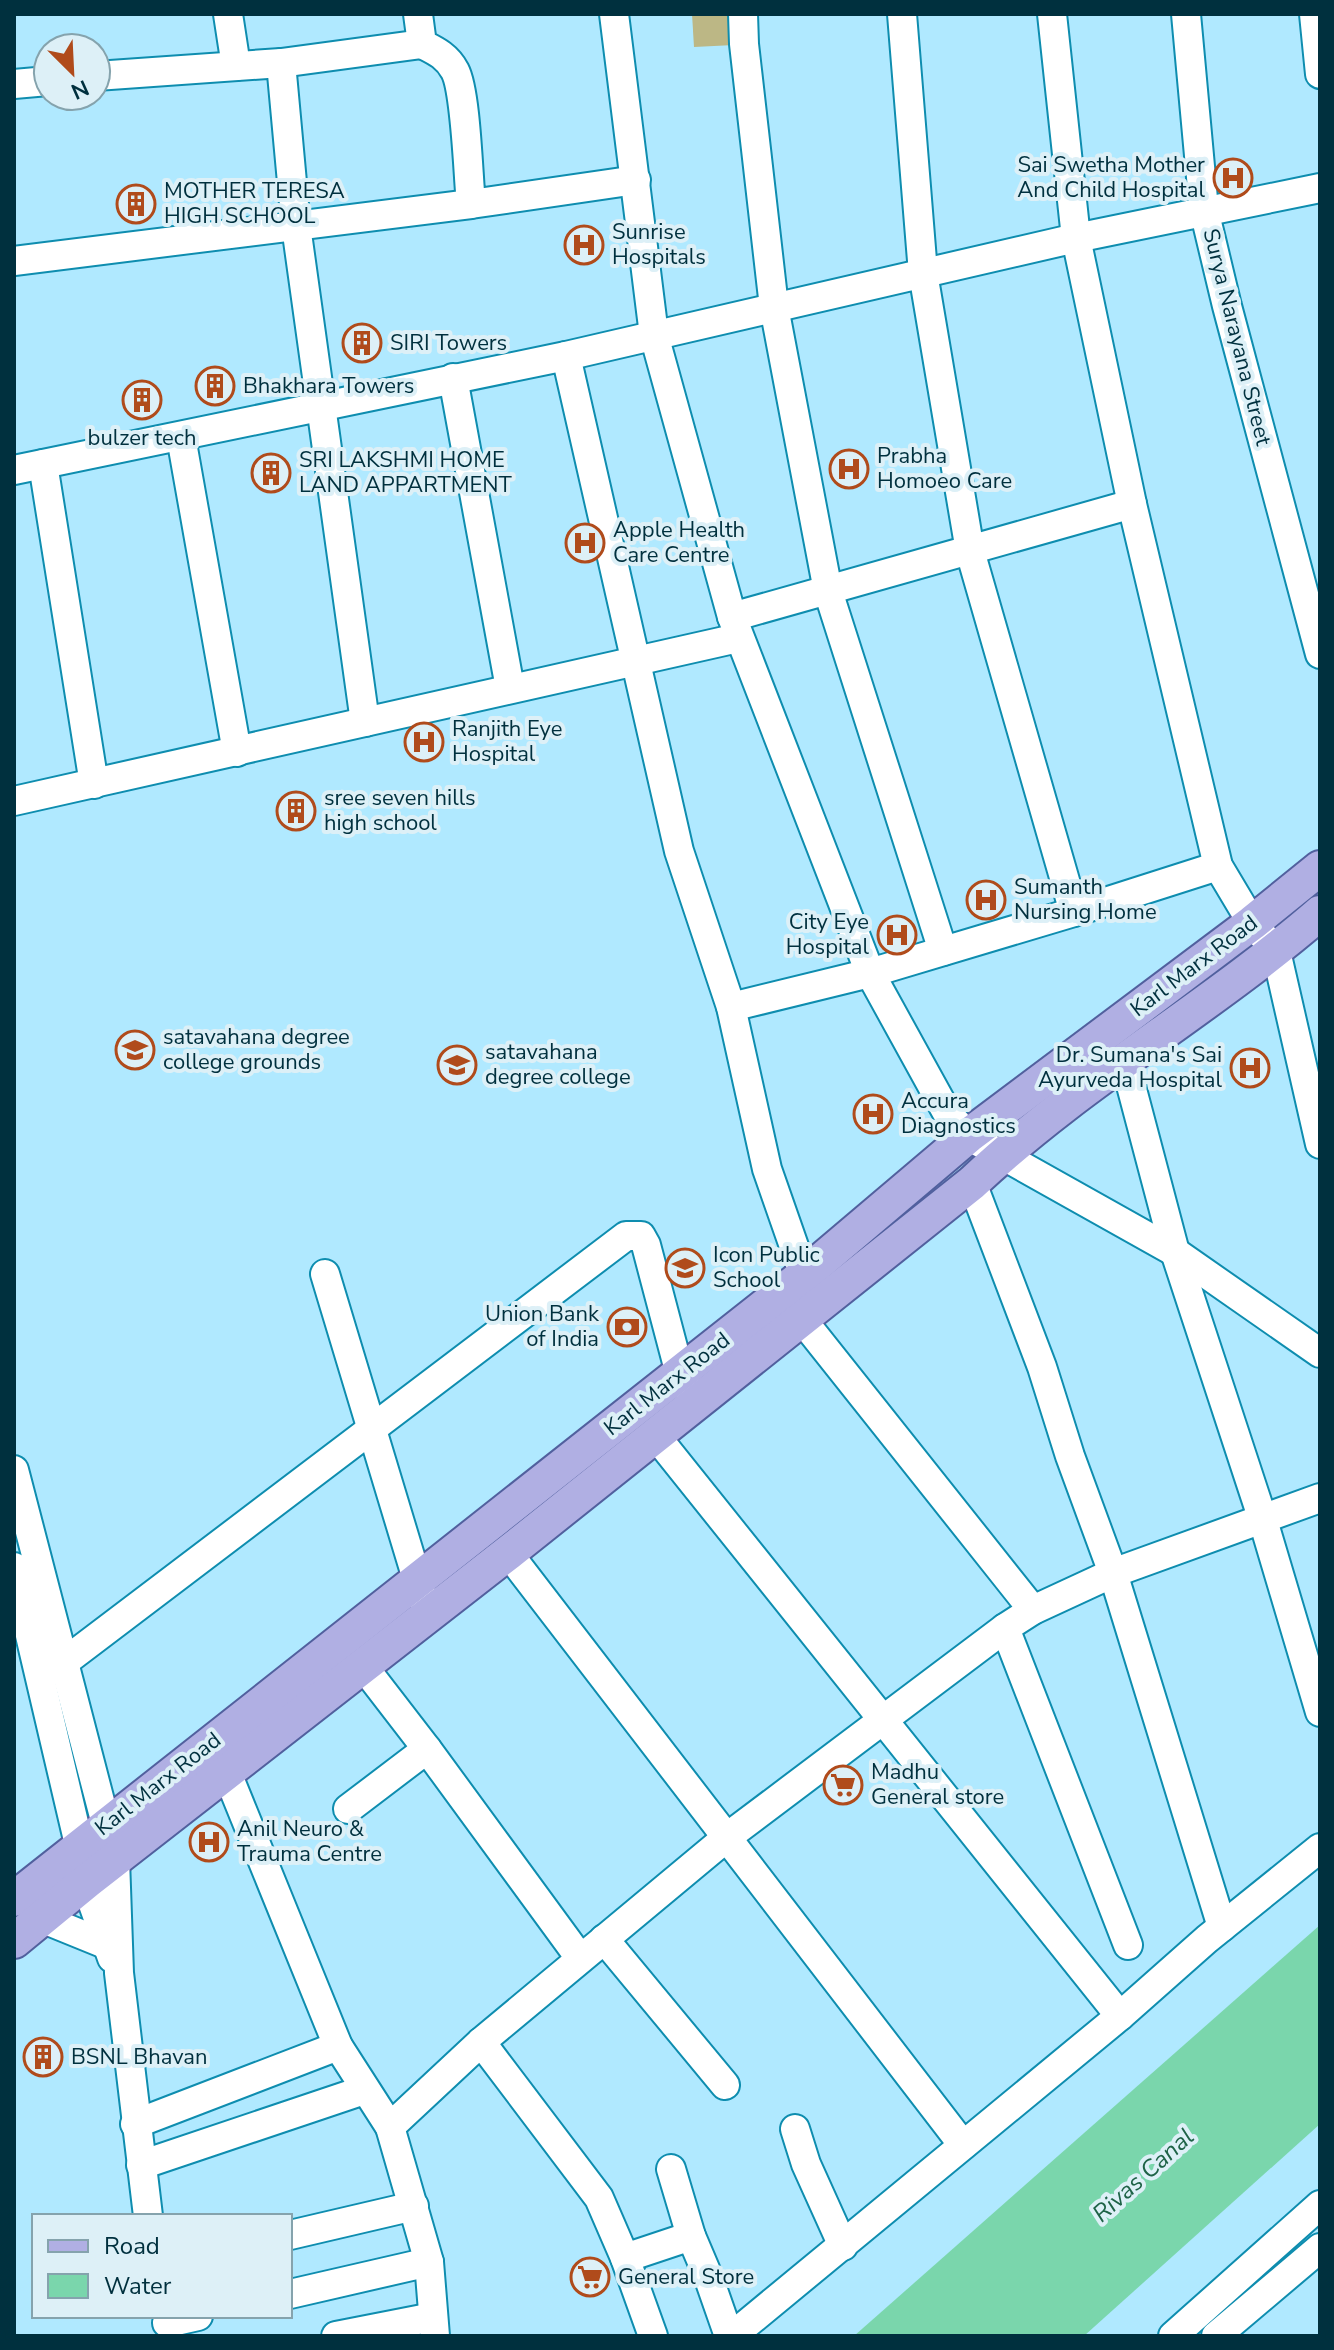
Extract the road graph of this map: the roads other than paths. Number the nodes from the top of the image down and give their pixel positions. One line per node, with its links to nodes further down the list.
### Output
1 (228, 14): 11 (street)
2 (418, 14): 9 (street)
3 (614, 14): 14 (street)
4 (743, 14): 22 (street)
5 (902, 14): 21 (street)
6 (1052, 14): 19 (street)
7 (1186, 14): 17 (street, Surya Narayana Street)
8 (1314, 14): 12 (street)
9 (422, 44): 10 (street); 16 (street)
10 (281, 63): 11 (street); 18 (street)
11 (236, 66): 13 (street)
12 (1320, 74)
13 (112, 75)
14 (636, 180): 16 (street); 23 (street)
15 (1320, 188): 17 (street)
16 (471, 204): 18 (street)
17 (1204, 210): 19 (street); 34 (street, Surya Narayana Street)
18 (296, 226): 20 (street); 26 (street)
19 (1076, 238): 21 (street); 30 (street)
20 (14, 261)
21 (923, 273): 22 (street); 31 (street)
22 (774, 307): 23 (street); 32 (street)
23 (654, 335): 24 (street); 33 (street)
24 (566, 356): 25 (street); 35 (street)
25 (453, 378): 26 (street); 36 (street)
26 (321, 405): 27 (street); 37 (street)
27 (181, 437): 28 (street); 38 (street)
28 (43, 464): 29 (street); 39 (street)
29 (14, 470)
30 (1132, 504): 31 (street); 41 (street)
31 (970, 551): 32 (street); 43 (street)
32 (830, 590): 33 (street); 46 (street)
33 (735, 627): 35 (street); 48 (street)
34 (1320, 654)
35 (635, 660): 36 (street); 49 (street)
36 (510, 688): 37 (street)
37 (365, 722): 38 (street)
38 (237, 752): 39 (street)
39 (94, 784): 40 (street)
40 (14, 801)
41 (1218, 866): 43 (street); 45 (street)
42 (1320, 868): 45 (main road, Karl Marx Road)
43 (1074, 912): 46 (street)
44 (1320, 913): 47 (main road, Karl Marx Road)
45 (1252, 923): 47 (street); 51 (main road, Karl Marx Road)
46 (943, 951): 48 (street)
47 (1276, 951): 50 (main road, Karl Marx Road); 52 (street)
48 (870, 973): 49 (street); 51 (street)
49 (731, 1007): 57 (street)
50 (1124, 1059): 53 (main road, Karl Marx Road); 55 (street)
51 (968, 1136): 53 (street); 57 (main road, Karl Marx Road)
52 (1320, 1144)
53 (1003, 1154): 54 (main road, Karl Marx Road); 55 (street)
54 (972, 1183): 58 (main road, Karl Marx Road); 68 (street)
55 (1175, 1252): 59 (street); 65 (street)
56 (325, 1274): 61 (street)
57 (804, 1275): 58 (street); 60 (main road, Karl Marx Road)
58 (800, 1317): 60 (main road, Karl Marx Road); 70 (street)
59 (1320, 1353)
60 (687, 1388): 61 (street); 62 (main road, Karl Marx Road); 69 (main road, Karl Marx Road)
61 (373, 1429): 69 (street); 73 (street)
62 (655, 1435): 66 (main road, Karl Marx Road); 76 (street)
63 (14, 1470): 73 (street)
64 (1320, 1498): 65 (street)
65 (1262, 1517): 68 (street); 75 (street)
66 (508, 1553): 71 (main road, Karl Marx Road); 81 (street)
67 (14, 1567): 82 (street)
68 (1113, 1573): 70 (street); 88 (street)
69 (417, 1581): 71 (street); 80 (main road, Karl Marx Road)
70 (1033, 1610): 72 (street)
71 (428, 1615): 74 (main road, Karl Marx Road)
72 (1005, 1628): 76 (street); 92 (street)
73 (63, 1663): 80 (street)
74 (363, 1666): 77 (street); 78 (main road, Karl Marx Road)
75 (1320, 1712)
76 (883, 1719): 81 (street); 95 (street)
77 (427, 1749): 79 (street); 93 (street)
78 (227, 1773): 84 (main road, Karl Marx Road); 97 (street)
79 (348, 1809)
80 (107, 1824): 82 (main road, Karl Marx Road); 84 (street)
81 (726, 1838): 89 (street); 103 (street)
82 (80, 1845): 85 (street); 86 (main road, Karl Marx Road)
83 (1320, 1848): 88 (street)
84 (115, 1859): 85 (main road, Karl Marx Road); 94 (street)
85 (87, 1881): 87 (main road, Karl Marx Road); 91 (street)
86 (14, 1899)
87 (41, 1918): 90 (main road, Karl Marx Road); 91 (street)
88 (1222, 1927): 95 (street)
89 (604, 1939): 93 (street); 98 (street)
90 (14, 1941)
91 (105, 1944): 94 (street)
92 (1128, 1945)
93 (580, 1958): 96 (street)
94 (119, 1973): 100 (street)
95 (1120, 2016): 103 (street)
96 (481, 2042): 101 (street); 113 (street)
97 (338, 2046): 99 (street); 100 (street)
98 (725, 2085)
99 (364, 2090): 101 (street); 104 (street)
100 (135, 2124): 104 (street)
101 (390, 2127): 107 (street)
102 (795, 2129): 111 (street)
103 (963, 2145): 111 (street)
104 (141, 2165): 108 (street)
105 (671, 2169): 110 (street)
106 (1320, 2205): 122 (street)
107 (414, 2206): 109 (street); 114 (street)
108 (148, 2214)
109 (292, 2235)
110 (691, 2236): 113 (street); 121 (street)
111 (843, 2246): 121 (street)
112 (1320, 2248): 123 (street)
113 (625, 2258): 120 (street)
114 (429, 2262): 115 (street); 118 (street)
115 (292, 2294)
116 (191, 2318): 117 (street)
117 (167, 2325)
118 (434, 2327): 119 (street)
119 (336, 2336)
120 (653, 2336)
121 (730, 2336)
122 (1173, 2336)
123 (1216, 2336)

